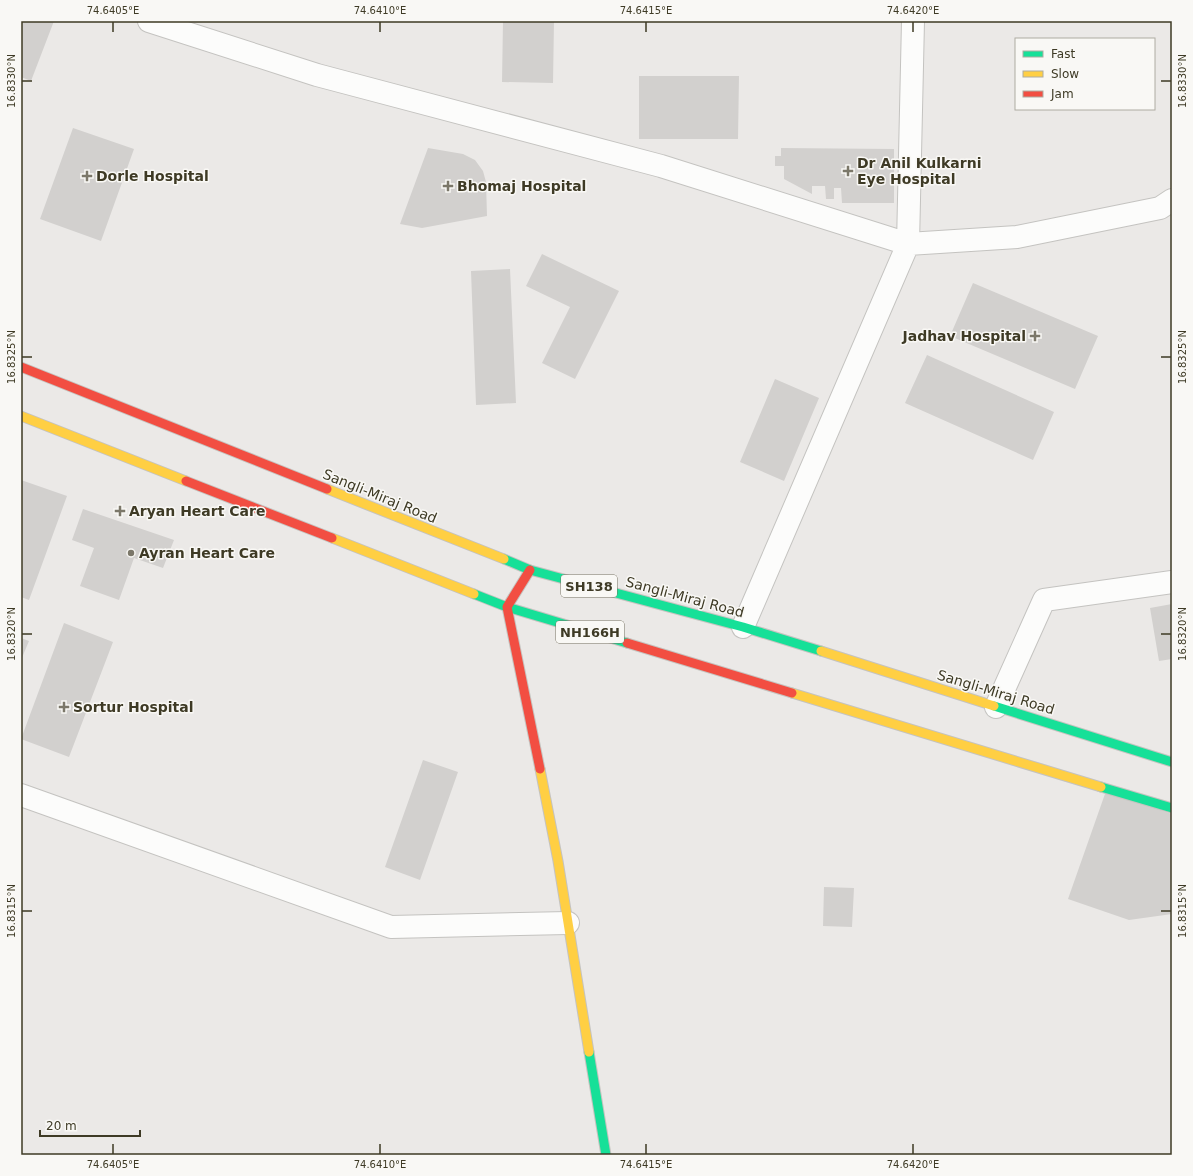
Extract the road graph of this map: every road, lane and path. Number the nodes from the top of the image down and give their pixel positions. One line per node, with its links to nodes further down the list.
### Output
1 (149, 21): 4 (street)
2 (913, 21): 4 (street)
3 (1172, 200): 4 (street)
4 (908, 244): 10 (street)
5 (21, 367): 7 (main road, Sangli-Miraj Road / SH138)
6 (21, 416): 9 (main road, NH166H)
7 (530, 570): 9 (main road); 10 (main road, Sangli-Miraj Road / SH138)
8 (1172, 582): 11 (street)
9 (507, 607): 14 (main road, NH166H); 15 (main road)
10 (743, 627): 11 (main road, Sangli-Miraj Road / SH138)
11 (996, 707): 12 (main road, Sangli-Miraj Road / SH138)
12 (1172, 762)
13 (21, 795): 15 (street)
14 (1172, 808)
15 (568, 923): 16 (main road)
16 (606, 1155)

